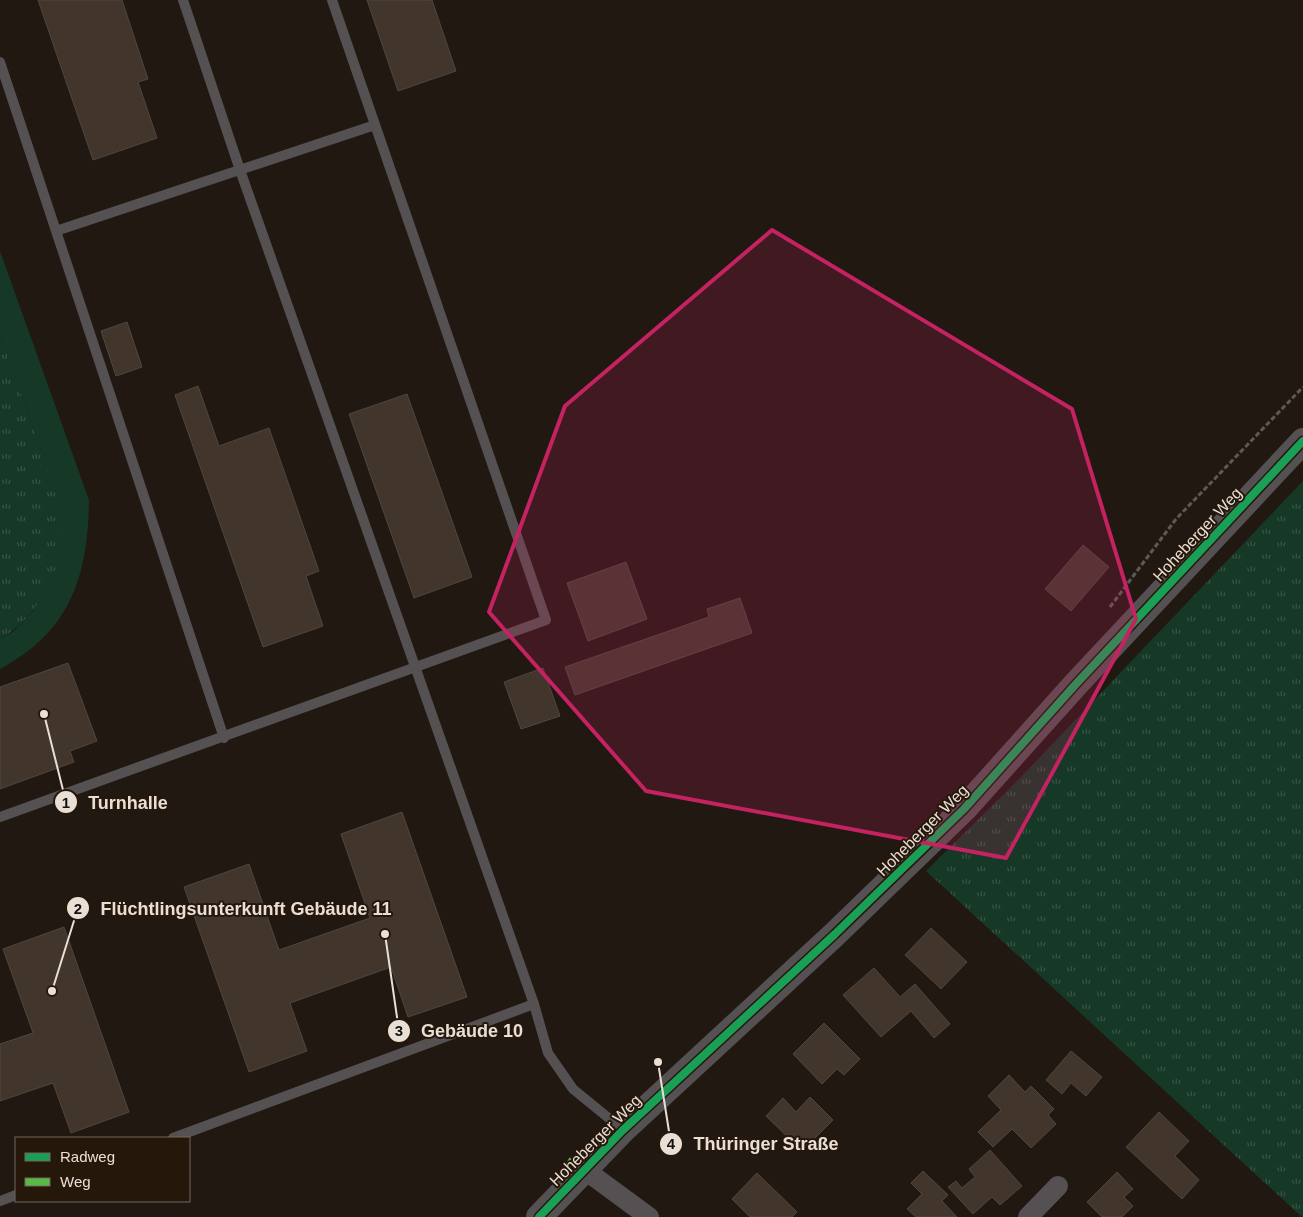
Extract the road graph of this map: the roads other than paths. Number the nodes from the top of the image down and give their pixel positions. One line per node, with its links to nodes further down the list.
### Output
1 (183, 0): 5 (lane)
2 (332, 0): 4 (lane)
3 (0, 62): 6 (lane)
4 (375, 126): 5 (lane); 8 (lane)
5 (240, 170): 6 (lane); 8 (lane)
6 (56, 231): 9 (lane)
7 (1303, 441): 12 (street, Hoheberger Weg)
8 (415, 668): 9 (lane); 11 (lane)
9 (224, 738): 10 (lane)
10 (0, 817)
11 (534, 1004): 12 (lane); 13 (lane)
12 (623, 1130): 14 (street, Hoheberger Weg)
13 (176, 1137)
14 (585, 1170): 18 (street, Hoheberger Weg); 19 (street)
15 (1058, 1186): 20 (street)
16 (15, 1195): 17 (lane)
17 (0, 1201)
18 (538, 1217)
19 (650, 1217)
20 (1028, 1217)

